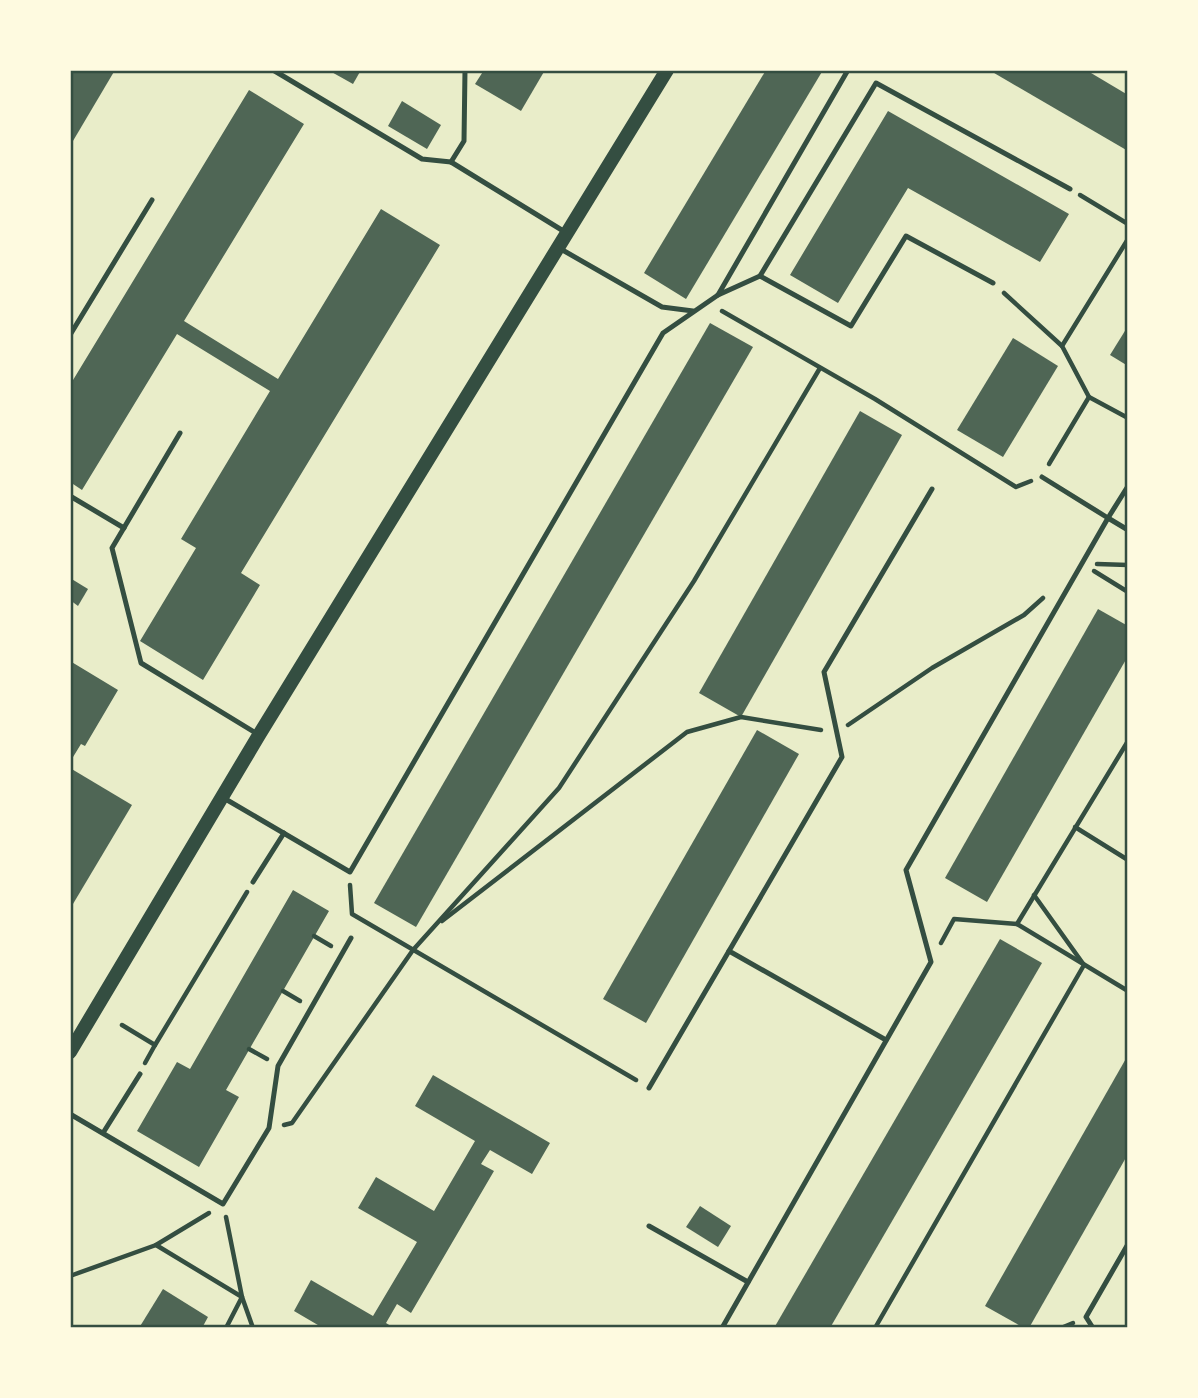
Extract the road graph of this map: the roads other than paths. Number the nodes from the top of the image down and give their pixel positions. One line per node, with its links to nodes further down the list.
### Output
1 (273, 70): 5 (lane)
2 (465, 70): 5 (lane)
3 (667, 70): 8 (main road)
4 (848, 70): 12 (lane)
5 (451, 162): 8 (lane)
6 (1070, 189): 10 (lane)
7 (152, 200): 14 (lane)
8 (568, 234): 9 (main road)
9 (559, 248): 13 (lane); 23 (main road)
10 (760, 276): 11 (lane); 12 (lane)
11 (993, 283)
12 (718, 295): 13 (lane)
13 (693, 312): 25 (lane)
14 (70, 335)
15 (180, 433): 21 (lane)
16 (1041, 477): 20 (lane)
17 (1128, 486): 20 (lane)
18 (932, 489): 28 (lane)
19 (70, 496): 21 (lane)
20 (1108, 518): 22 (lane); 29 (lane)
21 (124, 528): 23 (lane)
22 (1128, 530)
23 (259, 735): 24 (main road)
24 (222, 797): 25 (lane); 30 (main road)
25 (284, 833): 26 (lane)
26 (253, 882)
27 (351, 938): 34 (lane)
28 (729, 951): 29 (lane); 32 (lane)
29 (886, 1040): 37 (lane)
30 (70, 1052)
31 (140, 1074): 34 (lane)
32 (649, 1088)
33 (70, 1114): 34 (lane)
34 (103, 1133)
35 (649, 1226): 37 (lane)
36 (1128, 1244): 39 (lane)
37 (748, 1282): 38 (lane)
38 (722, 1328)
39 (1093, 1328)

